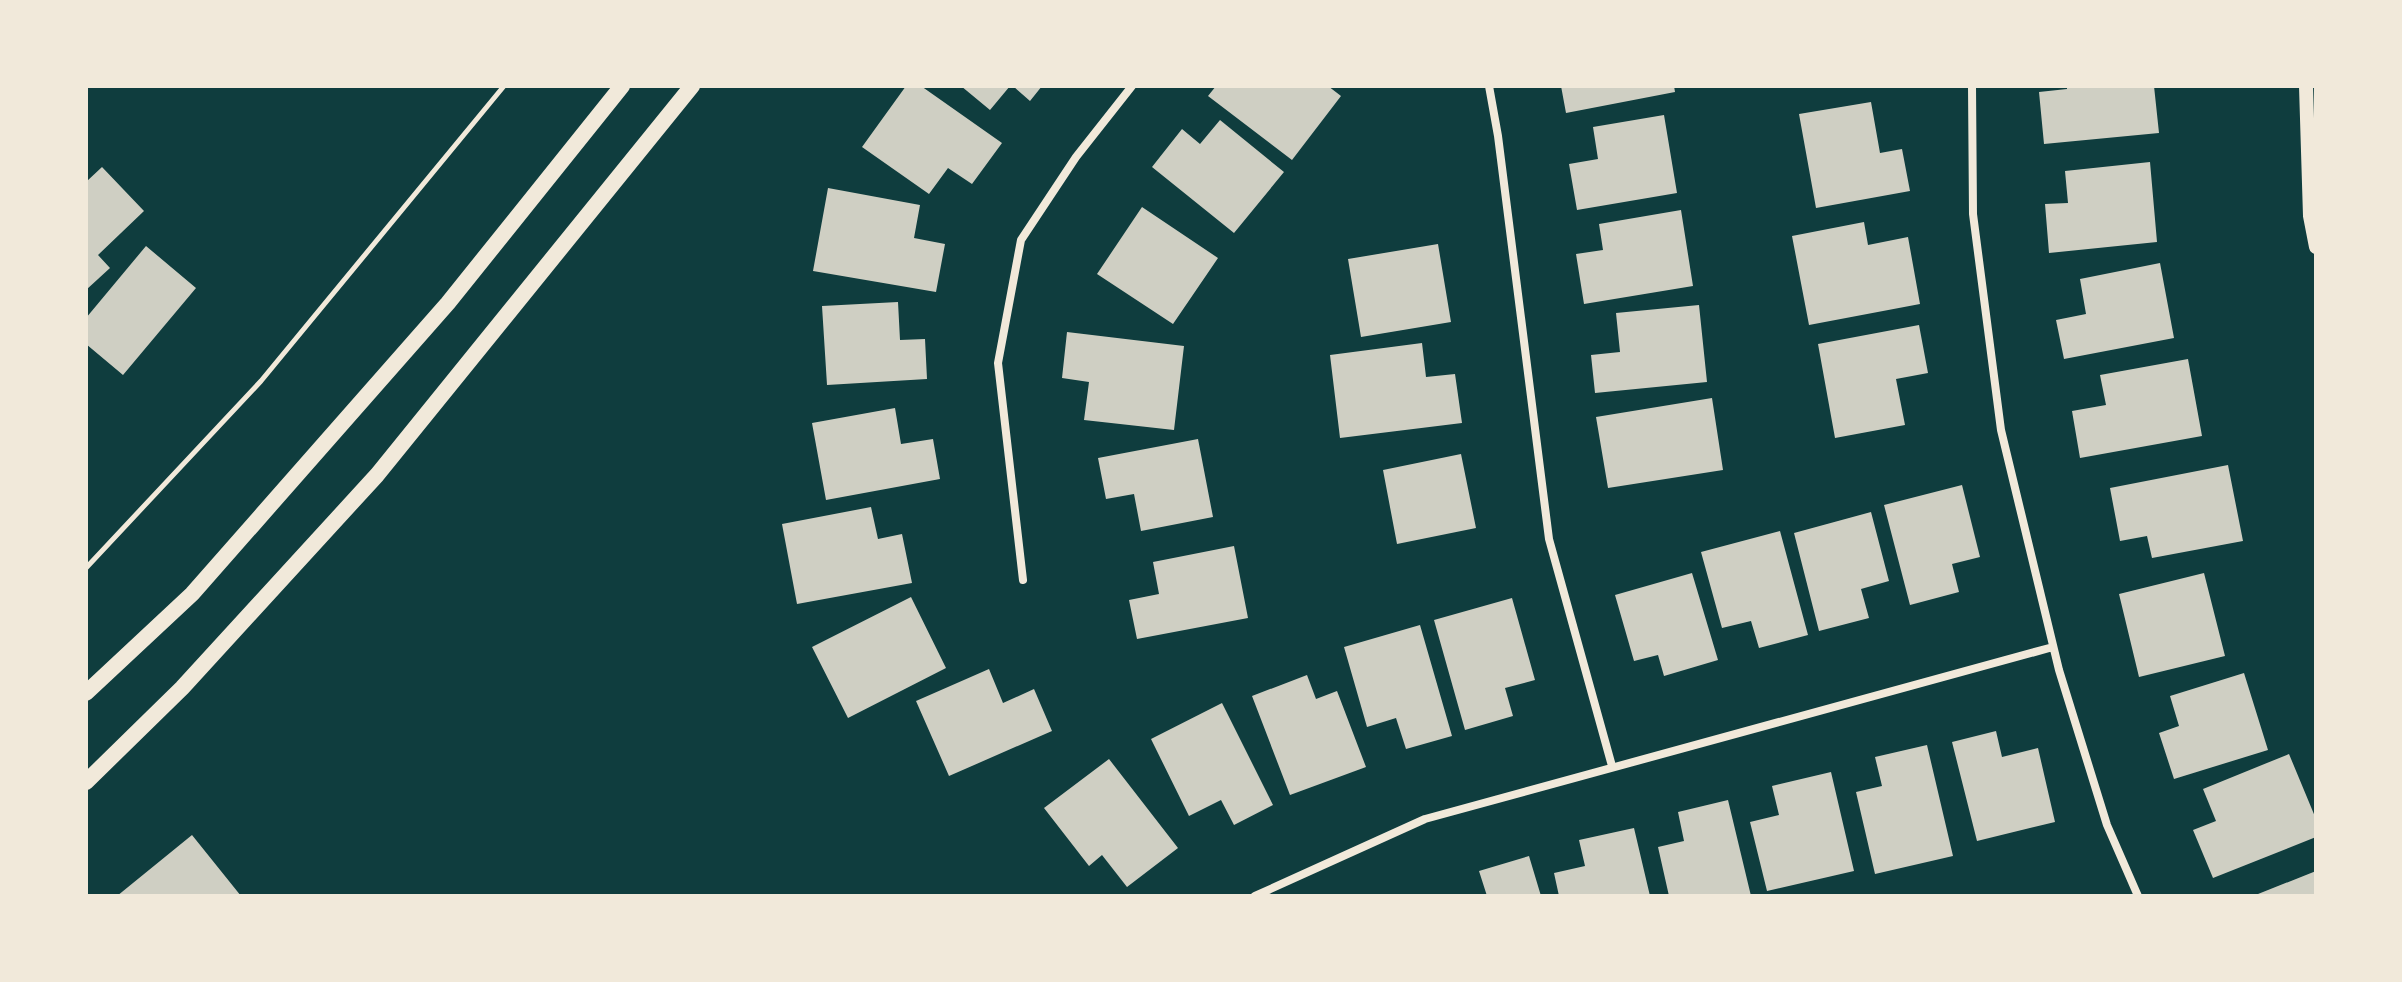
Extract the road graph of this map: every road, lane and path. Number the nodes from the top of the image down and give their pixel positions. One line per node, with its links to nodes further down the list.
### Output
1 (504, 86): 9 (path)
2 (622, 86): 12 (main road)
3 (692, 86): 14 (main road)
4 (1132, 86): 10 (street)
5 (1489, 86): 13 (street)
6 (1972, 86): 11 (street)
7 (2306, 86): 8 (street)
8 (2316, 247)
9 (86, 568)
10 (1023, 580)
11 (2053, 647): 13 (street); 16 (street)
12 (86, 693)
13 (1612, 766): 15 (street)
14 (86, 782)
15 (1255, 896)
16 (2138, 896)

